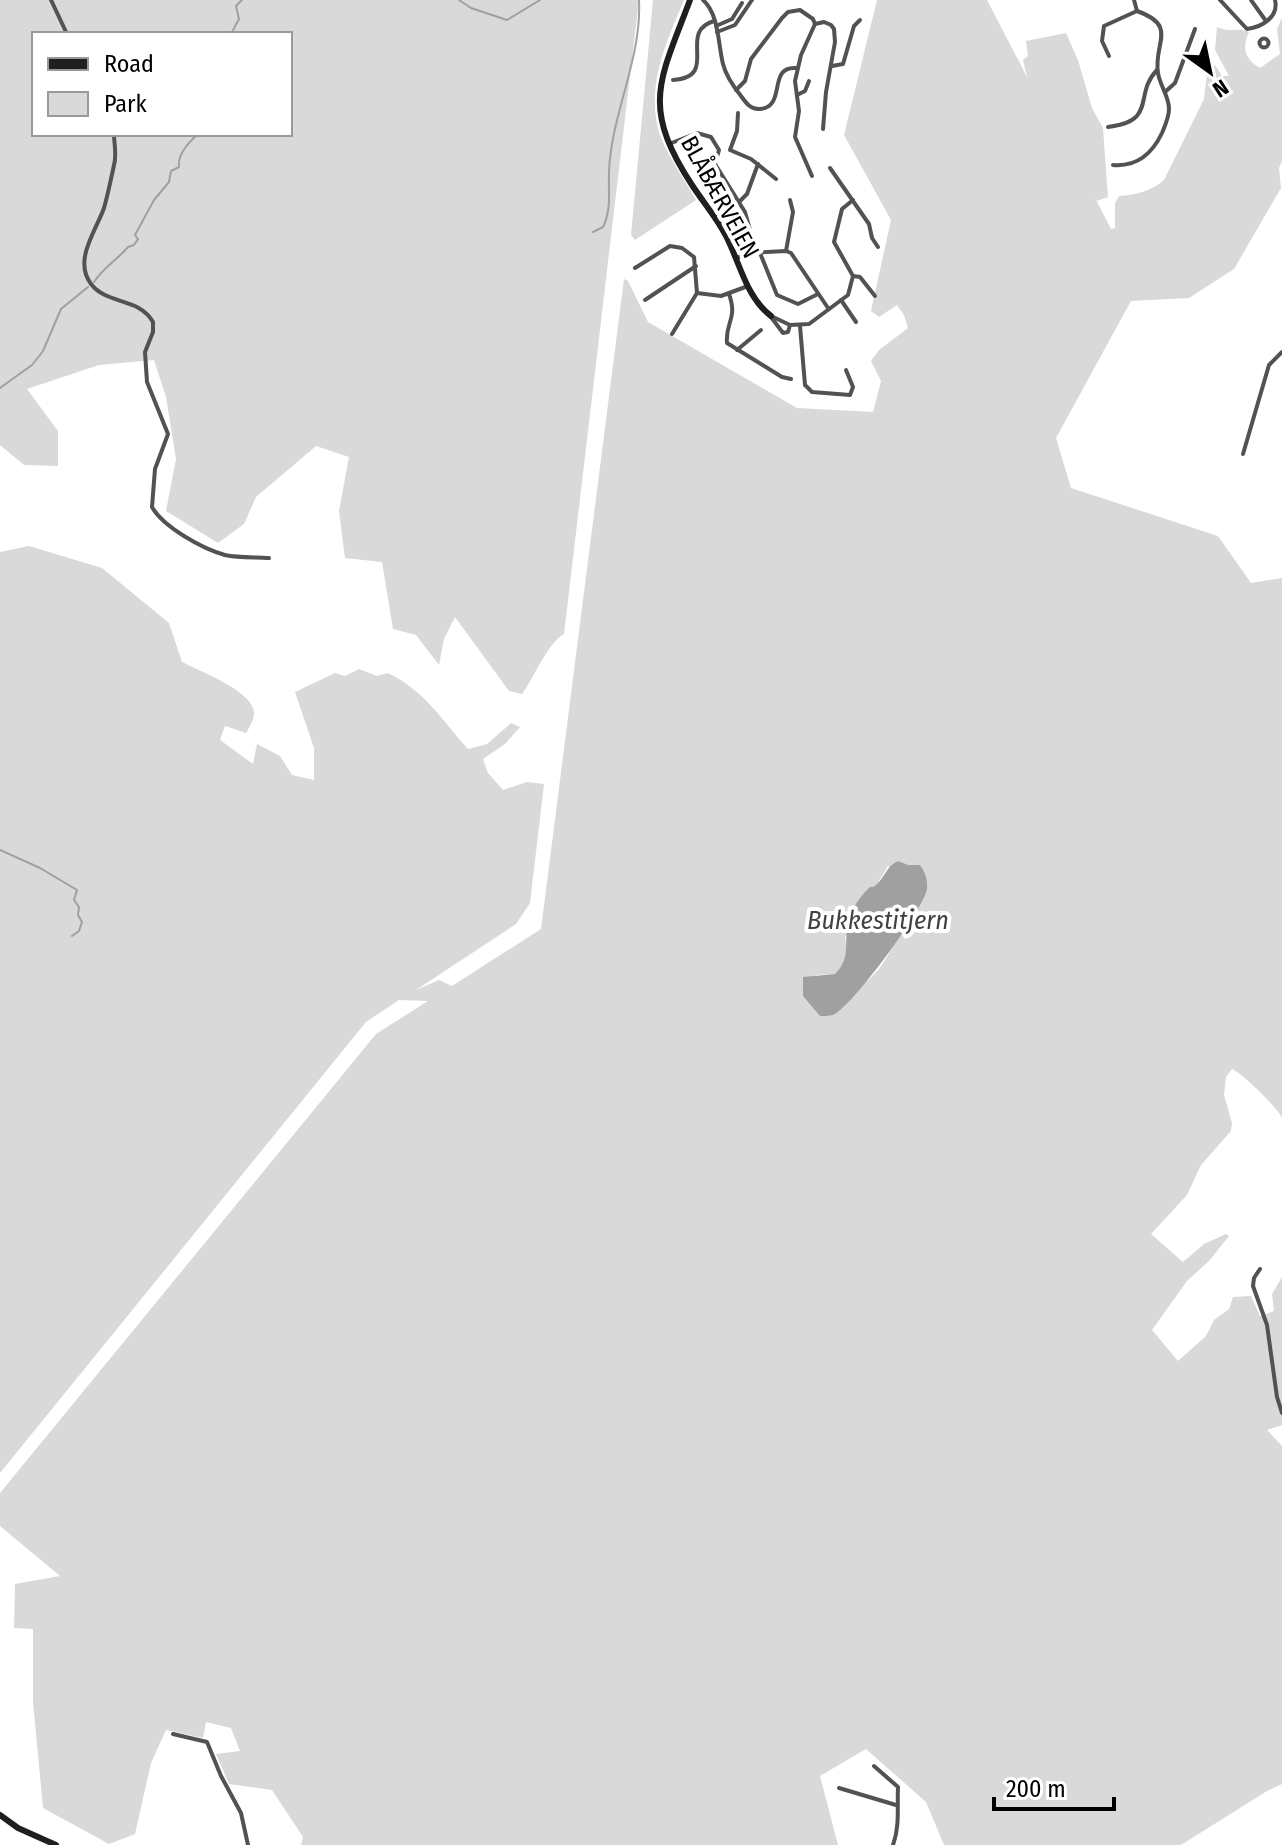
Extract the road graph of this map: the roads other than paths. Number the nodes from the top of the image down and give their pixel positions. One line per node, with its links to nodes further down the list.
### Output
1 (51, 0): 19 (street)
2 (690, 0): 35 (street, BLÅBÆRVEIEN)
3 (703, 0): 15 (street)
4 (752, 0): 20 (street)
5 (1134, 0): 10 (street)
6 (1220, 0): 12 (street)
7 (1251, 0): 14 (street)
8 (1275, 0): 14 (street)
9 (742, 3): 15 (street)
10 (1137, 11): 22 (street); 25 (street)
11 (1243, 16): 12 (street)
12 (1237, 19): 17 (street)
13 (860, 20): 23 (street)
14 (1266, 22): 17 (street)
15 (715, 23): 20 (street); 26 (street)
16 (815, 24): 23 (street); 24 (street); 28 (street)
17 (1260, 26): 21 (street)
18 (1195, 29): 29 (street)
19 (66, 32)
20 (717, 32): 28 (street)
21 (1266, 38)
22 (1109, 56)
23 (832, 66): 33 (street)
24 (796, 68): 28 (street); 30 (street)
25 (1157, 70): 29 (street); 32 (street)
26 (673, 80)
27 (809, 81): 30 (street)
28 (736, 90)
29 (1165, 92): 39 (street)
30 (797, 95): 41 (street)
31 (738, 113): 37 (street)
32 (1108, 127)
33 (823, 129)
34 (114, 136): 73 (street)
35 (669, 144): 36 (street); 50 (street, BLÅBÆRVEIEN)
36 (719, 150): 37 (street); 45 (street)
37 (730, 150): 38 (street)
38 (758, 164): 42 (street); 45 (street)
39 (1113, 165)
40 (830, 168): 44 (street)
41 (812, 176)
42 (776, 179)
43 (790, 200): 48 (street)
44 (853, 200): 47 (street); 53 (street)
45 (739, 202): 46 (street)
46 (750, 230)
47 (878, 247)
48 (786, 251): 49 (street); 57 (street)
49 (760, 253): 50 (street); 57 (street)
50 (736, 258): 54 (street, BLÅBÆRVEIEN)
51 (696, 266): 52 (street); 55 (street); 59 (street)
52 (635, 268)
53 (853, 276): 58 (street); 60 (street)
54 (748, 286): 56 (street); 62 (street, BLÅBÆRVEIEN)
55 (697, 293): 56 (street); 67 (street)
56 (729, 294): 68 (street)
57 (818, 294): 61 (street)
58 (875, 296)
59 (645, 300)
60 (841, 300): 61 (street); 63 (street)
61 (828, 308): 65 (street, BLÅBÆRVEIEN)
62 (771, 316): 64 (street, BLÅBÆRVEIEN); 64 (street)
63 (856, 322)
64 (790, 325): 65 (street, BLÅBÆRVEIEN)
65 (800, 326): 70 (street)
66 (761, 330): 68 (street)
67 (672, 334)
68 (737, 350): 71 (street)
69 (1282, 352): 72 (street)
70 (846, 370)
71 (791, 379)
72 (1243, 454)
73 (269, 558)
74 (1260, 1269): 75 (street)
75 (1282, 1413)
76 (173, 1734): 82 (street)
77 (874, 1766): 79 (street)
78 (839, 1788): 79 (street)
79 (896, 1805): 83 (street)
80 (0, 1815): 81 (street)
81 (56, 1845)
82 (248, 1845)
83 (893, 1845)

